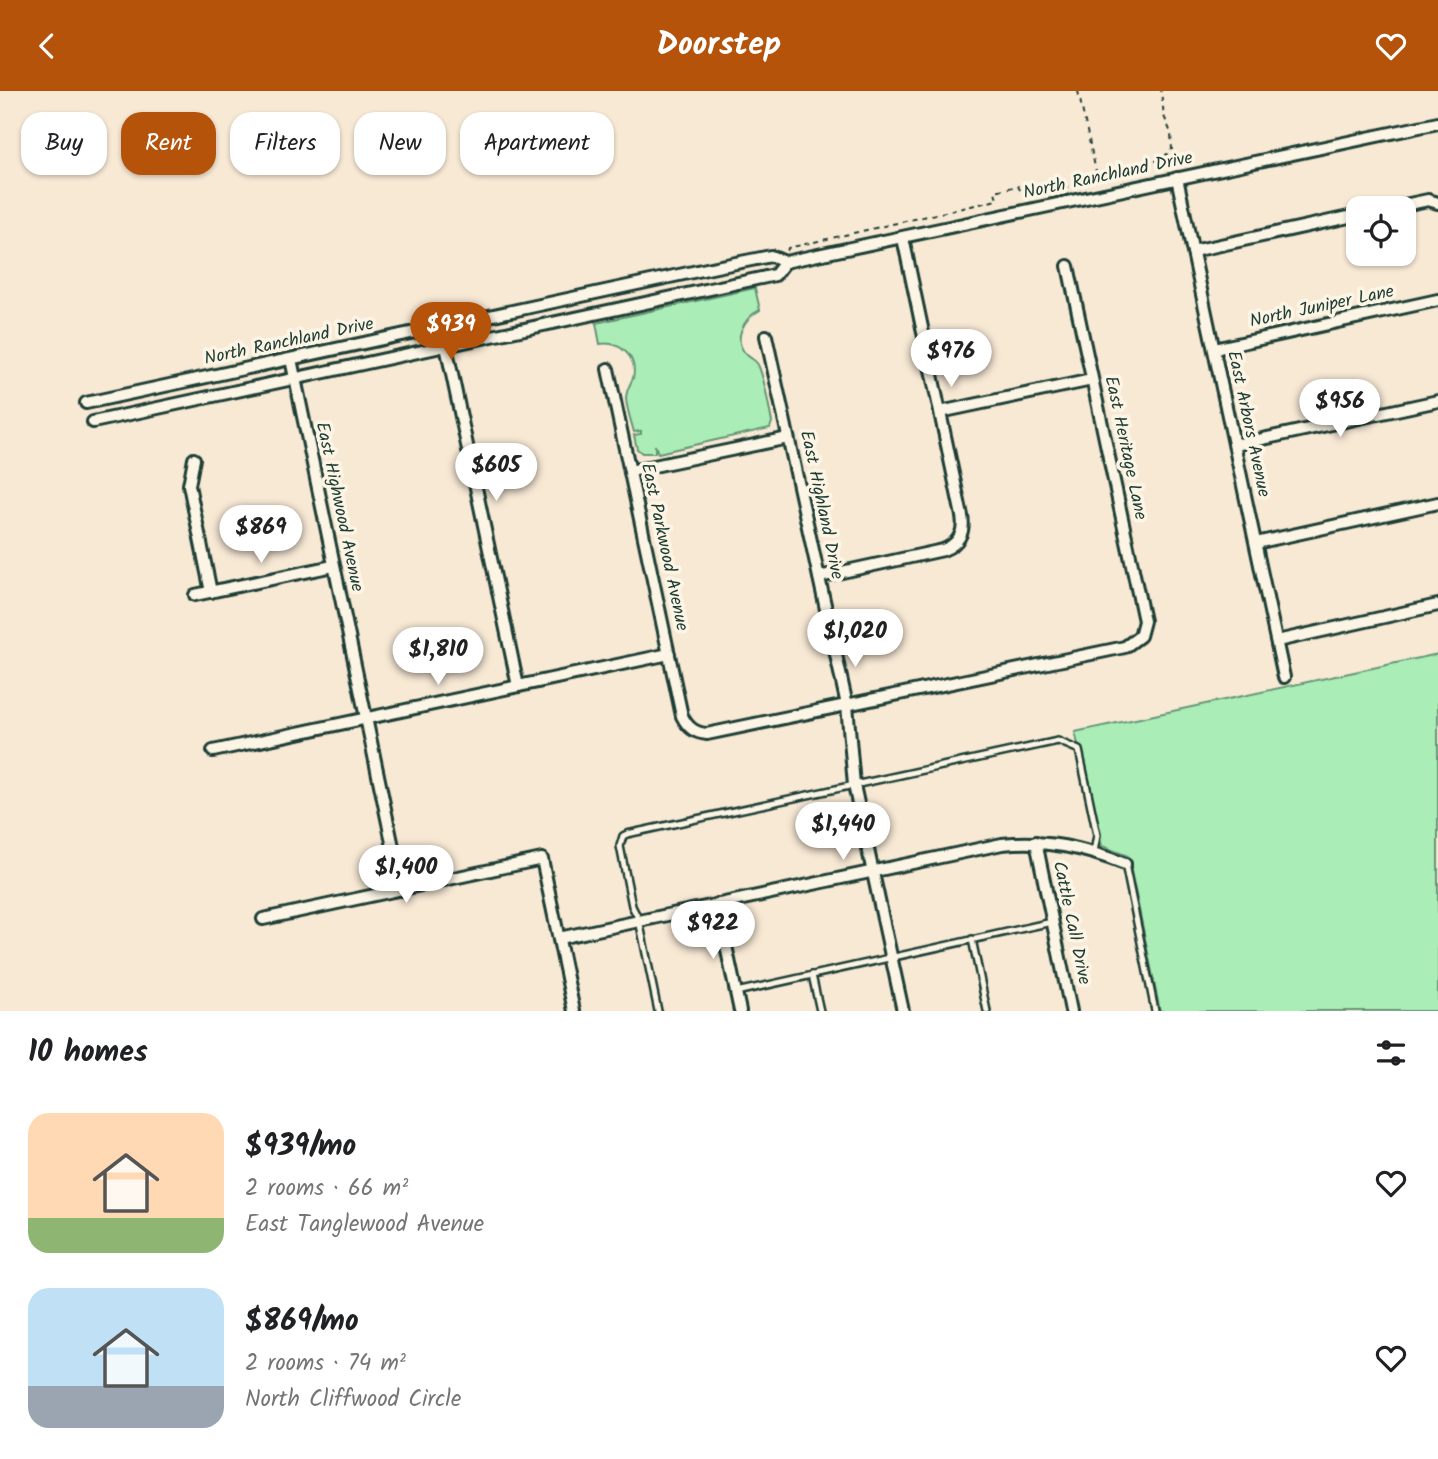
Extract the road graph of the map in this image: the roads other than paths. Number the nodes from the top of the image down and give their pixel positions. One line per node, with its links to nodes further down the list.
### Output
1 (1438, 123): 2 (street, North Ranchland Drive)
2 (1177, 178): 6 (street, North Ranchland Drive); 7 (street, East Arbors Avenue)
3 (1416, 203): 4 (street)
4 (1438, 203)
5 (1346, 218): 7 (street)
6 (903, 238): 8 (street, North Ranchland Drive); 21 (street)
7 (1193, 251): 14 (street, East Arbors Avenue)
8 (785, 262): 11 (street, North Ranchland Drive); 13 (street, North Ranchland Drive)
9 (1068, 266): 18 (street, East Heritage Lane)
10 (1438, 300): 14 (street, North Juniper Lane)
11 (442, 327): 13 (street); 15 (street, North Ranchland Drive)
12 (766, 336): 23 (street, East Highland Drive)
13 (446, 347): 17 (street, North Ranchland Drive); 37 (street)
14 (1214, 349): 24 (street, East Arbors Avenue)
15 (291, 359): 17 (street, East Highwood Avenue); 20 (street, North Ranchland Drive)
16 (608, 369): 26 (street, East Parkwood Avenue)
17 (295, 377): 22 (street, North Ranchland Drive); 29 (street, East Highwood Avenue)
18 (1092, 380): 21 (street); 38 (street, East Heritage Lane)
19 (1438, 401): 24 (street)
20 (86, 403)
21 (940, 412): 30 (street)
22 (93, 422)
23 (788, 438): 26 (street); 30 (street, East Highland Drive)
24 (1235, 445): 28 (street, East Arbors Avenue)
25 (194, 459): 31 (street)
26 (630, 471): 35 (street, East Parkwood Avenue)
27 (1438, 503): 28 (street)
28 (1256, 543): 34 (street, East Arbors Avenue)
29 (334, 566): 31 (street); 39 (street, East Highwood Avenue)
30 (819, 577): 38 (street, East Highland Drive)
31 (211, 592): 32 (street)
32 (195, 595)
33 (1438, 605): 34 (street)
34 (1276, 641): 36 (street, East Arbors Avenue)
35 (669, 654): 37 (street); 38 (street, East Parkwood Avenue)
36 (1284, 677)
37 (519, 686): 39 (street)
38 (847, 705): 41 (street, East Highland Drive)
39 (366, 718): 40 (street); 46 (street, East Highwood Avenue)
40 (213, 751)
41 (854, 785): 43 (lane); 45 (street, East Highland Drive); 49 (lane)
42 (1036, 842): 43 (street); 45 (street); 50 (street, Cattle Call Drive)
43 (1094, 852): 44 (street)
44 (1125, 864): 63 (lane)
45 (873, 872): 47 (street); 53 (street, East Highland Drive)
46 (402, 890): 48 (street); 51 (street)
47 (717, 904): 49 (street); 55 (street)
48 (263, 919)
49 (639, 921): 51 (street); 57 (lane)
50 (1052, 922): 52 (lane); 62 (street, Cattle Call Drive)
51 (559, 938): 56 (street)
52 (972, 939): 53 (lane); 61 (lane)
53 (892, 956): 54 (lane); 60 (street, East Highland Drive)
54 (812, 975): 55 (lane); 59 (lane)
55 (736, 992): 58 (street)
56 (573, 1011)
57 (658, 1011)
58 (740, 1011)
59 (820, 1011)
60 (903, 1011)
61 (987, 1011)
62 (1071, 1011)
63 (1155, 1011)

